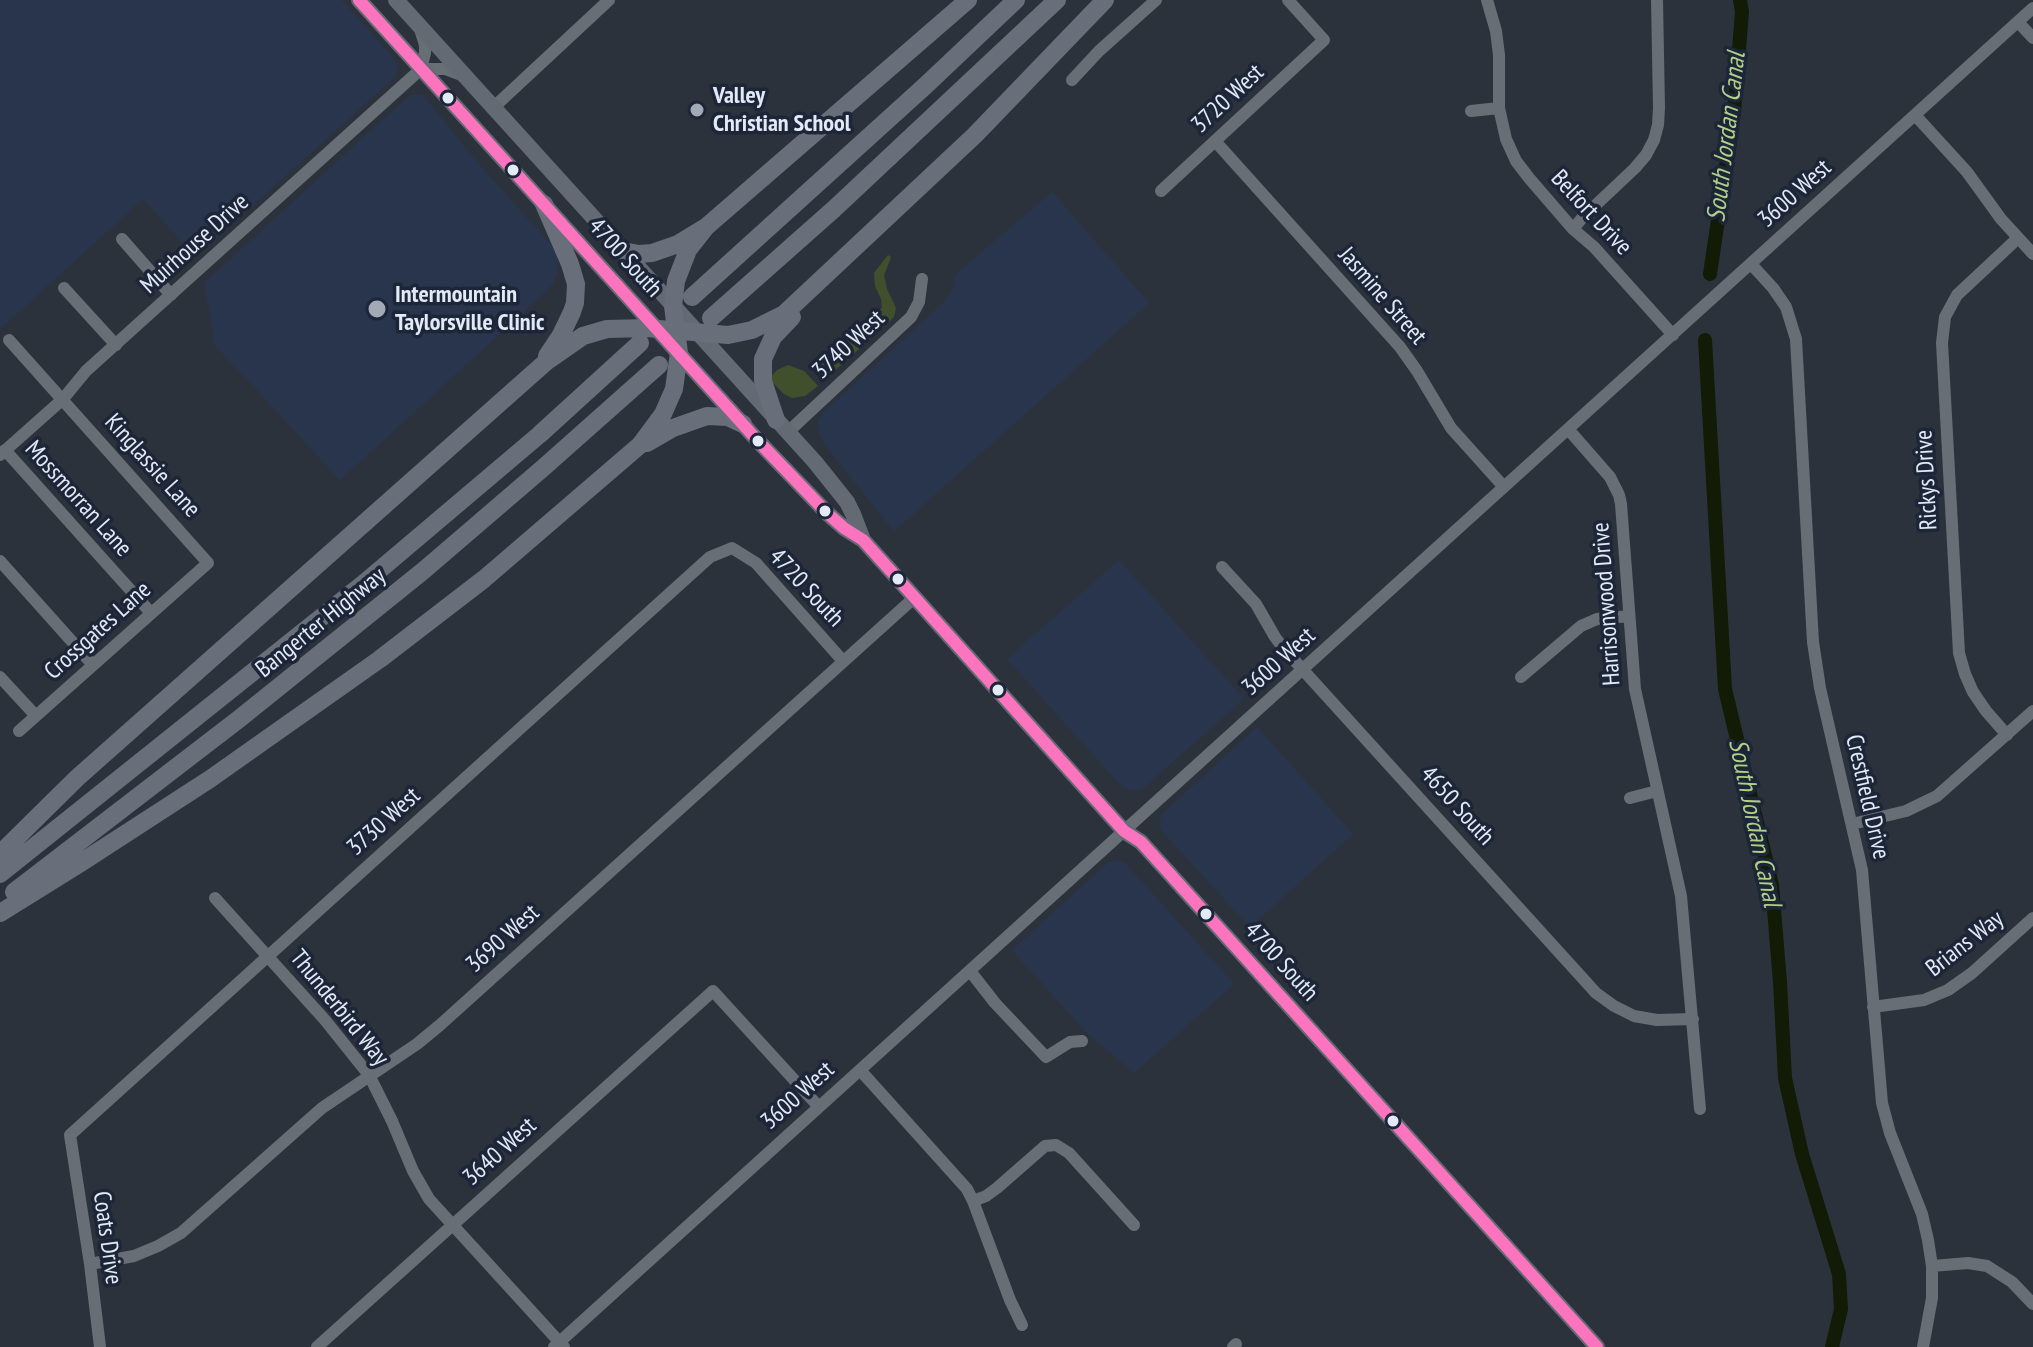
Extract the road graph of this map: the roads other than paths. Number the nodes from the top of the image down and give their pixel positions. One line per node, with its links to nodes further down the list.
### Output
1 (359, 0): 16 (main road, 4700 South)
2 (396, 0): 13 (main road, 4700 South)
3 (609, 0): 19 (street)
4 (968, 0): 26 (highway)
5 (1016, 0): 37 (highway)
6 (1057, 0): 39 (highway)
7 (1105, 0): 34 (highway)
8 (1156, 0): 17 (street)
9 (1288, 0): 23 (street, 3720 West)
10 (1487, 0): 20 (street, Belfort Drive)
11 (1657, 0): 27 (street)
12 (2033, 8): 14 (street, 3600 West)
13 (415, 21): 16 (street); 18 (main road, 4700 South)
14 (2018, 22): 15 (street); 22 (street, 3600 West)
15 (2033, 38)
16 (421, 69): 18 (street); 25 (main road, 4700 South); 36 (street, Muirhouse Drive)
17 (1072, 80)
18 (471, 82): 19 (main road, 4700 South)
19 (494, 107): 30 (main road, 4700 South)
20 (1499, 108): 21 (street); 27 (street, Belfort Drive)
21 (1471, 111)
22 (1915, 115): 28 (street); 32 (street, 3600 West)
23 (1215, 141): 24 (street, 3720 West); 56 (street, Jasmine Street)
24 (1161, 191)
25 (544, 204): 40 (main road, 4700 South); 49 (highway)
26 (706, 227): 30 (highway); 38 (highway)
27 (1573, 229): 43 (street, Belfort Drive)
28 (2018, 238): 31 (street); 73 (street, Rickys Drive)
29 (122, 239): 36 (street)
30 (623, 251): 38 (main road, 4700 South)
31 (2033, 254)
32 (1751, 264): 43 (street, 3600 West); 76 (street, Crestfield Drive)
33 (922, 279): 52 (street, 3740 West)
34 (818, 283): 42 (highway); 52 (highway)
35 (64, 288): 46 (street)
36 (171, 295): 46 (street, Muirhouse Drive)
37 (692, 297)
38 (673, 306): 41 (highway); 42 (main road, 4700 South)
39 (711, 318)
40 (656, 328): 41 (highway); 47 (main road, 4700 South); 49 (highway)
41 (676, 330): 42 (highway); 47 (highway)
42 (697, 332): 52 (main road, 4700 South)
43 (1673, 335): 53 (street, 3600 West)
44 (9, 340): 50 (street, Kinglassie Lane)
45 (640, 343): 79 (highway, Bangerter Highway)
46 (116, 345): 50 (street, Muirhouse Drive)
47 (679, 353): 51 (main road, 4700 South); 55 (highway)
48 (659, 365): 81 (highway, Bangerter Highway)
49 (531, 374): 78 (highway)
50 (63, 399): 54 (street, Muirhouse Drive); 60 (street, Kinglassie Lane)
51 (743, 424): 55 (highway); 57 (main road, 4700 South)
52 (782, 426): 57 (main road, 4700 South)
53 (1568, 429): 56 (street, 3600 West); 64 (street, Harrisonwood Drive)
54 (2, 452): 63 (street, Mossmorran Lane)
55 (631, 453): 82 (highway)
56 (1504, 487): 67 (street, 3600 West)
57 (863, 540): 62 (main road, 4700 South)
58 (732, 548): 65 (street, 4720 South); 84 (street, 3730 West)
59 (0, 561): 66 (street)
60 (208, 563): 63 (street, Crossgates Lane)
61 (1222, 567): 67 (street, 4650 South)
62 (914, 598): 65 (street, 3690 West); 77 (main road, 4700 South)
63 (151, 613): 66 (street, Crossgates Lane)
64 (1629, 616): 69 (street); 74 (street, Harrisonwood Drive)
65 (843, 661): 90 (street, 3690 West)
66 (93, 665): 71 (street, Crossgates Lane)
67 (1303, 669): 77 (street, 3600 West); 87 (street, 4650 South)
68 (0, 677): 71 (street)
69 (1521, 677)
70 (2033, 711): 73 (street)
71 (36, 716): 72 (street, Crossgates Lane)
72 (19, 731)
73 (2007, 735): 76 (street)
74 (1657, 791): 75 (street); 87 (street, Harrisonwood Drive)
75 (1630, 798)
76 (1852, 824): 86 (street, Crestfield Drive)
77 (1124, 831): 85 (street, 3600 West); 104 (main road, 4700 South)
78 (0, 854)
79 (0, 874)
80 (215, 898): 84 (street, Thunderbird Way)
81 (0, 903)
82 (0, 913)
83 (2033, 918): 86 (street, Brians Way)
84 (268, 956): 90 (street, Thunderbird Way); 93 (street, 3730 West)
85 (970, 971): 88 (street); 89 (street, 3600 West)
86 (1873, 1007): 98 (street, Crestfield Drive)
87 (1693, 1019): 92 (street, Harrisonwood Drive)
88 (1082, 1041)
89 (860, 1070): 91 (street, 3600 West); 94 (street)
90 (369, 1075): 95 (street, Thunderbird Way); 97 (street, 3690 West)
91 (819, 1107): 95 (street, 3640 West); 101 (street, 3600 West)
92 (1700, 1109)
93 (70, 1135): 97 (street, Coats Drive)
94 (973, 1201): 96 (street); 100 (street)
95 (452, 1223): 101 (street, Thunderbird Way); 103 (street, 3640 West)
96 (1134, 1225)
97 (90, 1264): 102 (street, Coats Drive)
98 (1932, 1266): 99 (street); 105 (street, Crestfield Drive)
99 (2033, 1304)
100 (1022, 1325)
101 (559, 1345)
102 (100, 1347)
103 (317, 1347)
104 (1597, 1347)
105 (1923, 1347)

